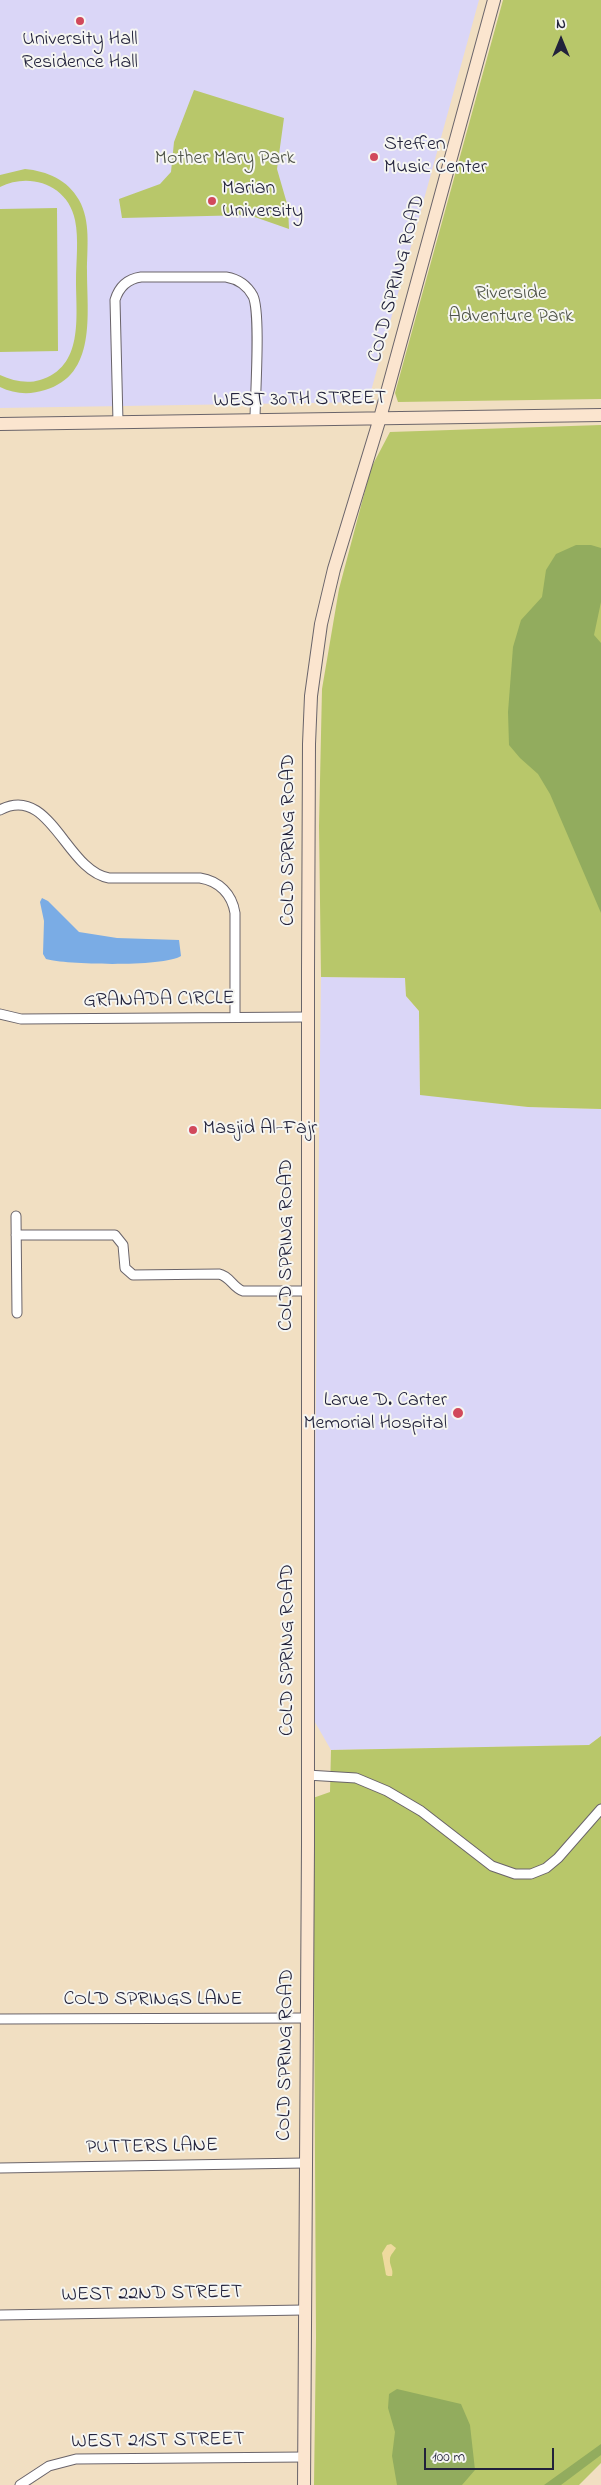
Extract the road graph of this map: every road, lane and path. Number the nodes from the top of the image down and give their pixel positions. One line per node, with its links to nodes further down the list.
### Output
1 (494, 0): 3 (street, COLD SPRING ROAD)
2 (601, 415): 3 (street, WEST 30TH STREET)
3 (380, 418): 4 (street, WEST 30TH STREET); 10 (street, COLD SPRING ROAD)
4 (255, 420): 5 (street, WEST 30TH STREET); 5 (street)
5 (118, 422): 6 (street, WEST 30TH STREET)
6 (0, 424)
7 (0, 810): 9 (street)
8 (0, 1014): 9 (street, GRANADA CIRCLE)
9 (235, 1017): 10 (street, GRANADA CIRCLE)
10 (308, 1017): 13 (street, COLD SPRING ROAD)
11 (16, 1216): 12 (street)
12 (16, 1234): 13 (street); 14 (street)
13 (307, 1291): 15 (street, COLD SPRING ROAD)
14 (17, 1313)
15 (307, 1776): 16 (street); 17 (street, COLD SPRING ROAD)
16 (601, 1809)
17 (306, 2018): 18 (street, COLD SPRINGS LANE); 19 (street, COLD SPRING ROAD)
18 (0, 2019)
19 (305, 2163): 20 (street, PUTTERS LANE); 21 (street, COLD SPRING ROAD)
20 (0, 2168)
21 (304, 2310): 22 (street, WEST 22ND STREET); 23 (street, COLD SPRING ROAD)
22 (0, 2315)
23 (304, 2457): 24 (street, WEST 21ST STREET); 25 (street, COLD SPRING ROAD)
24 (20, 2485)
25 (304, 2485)

